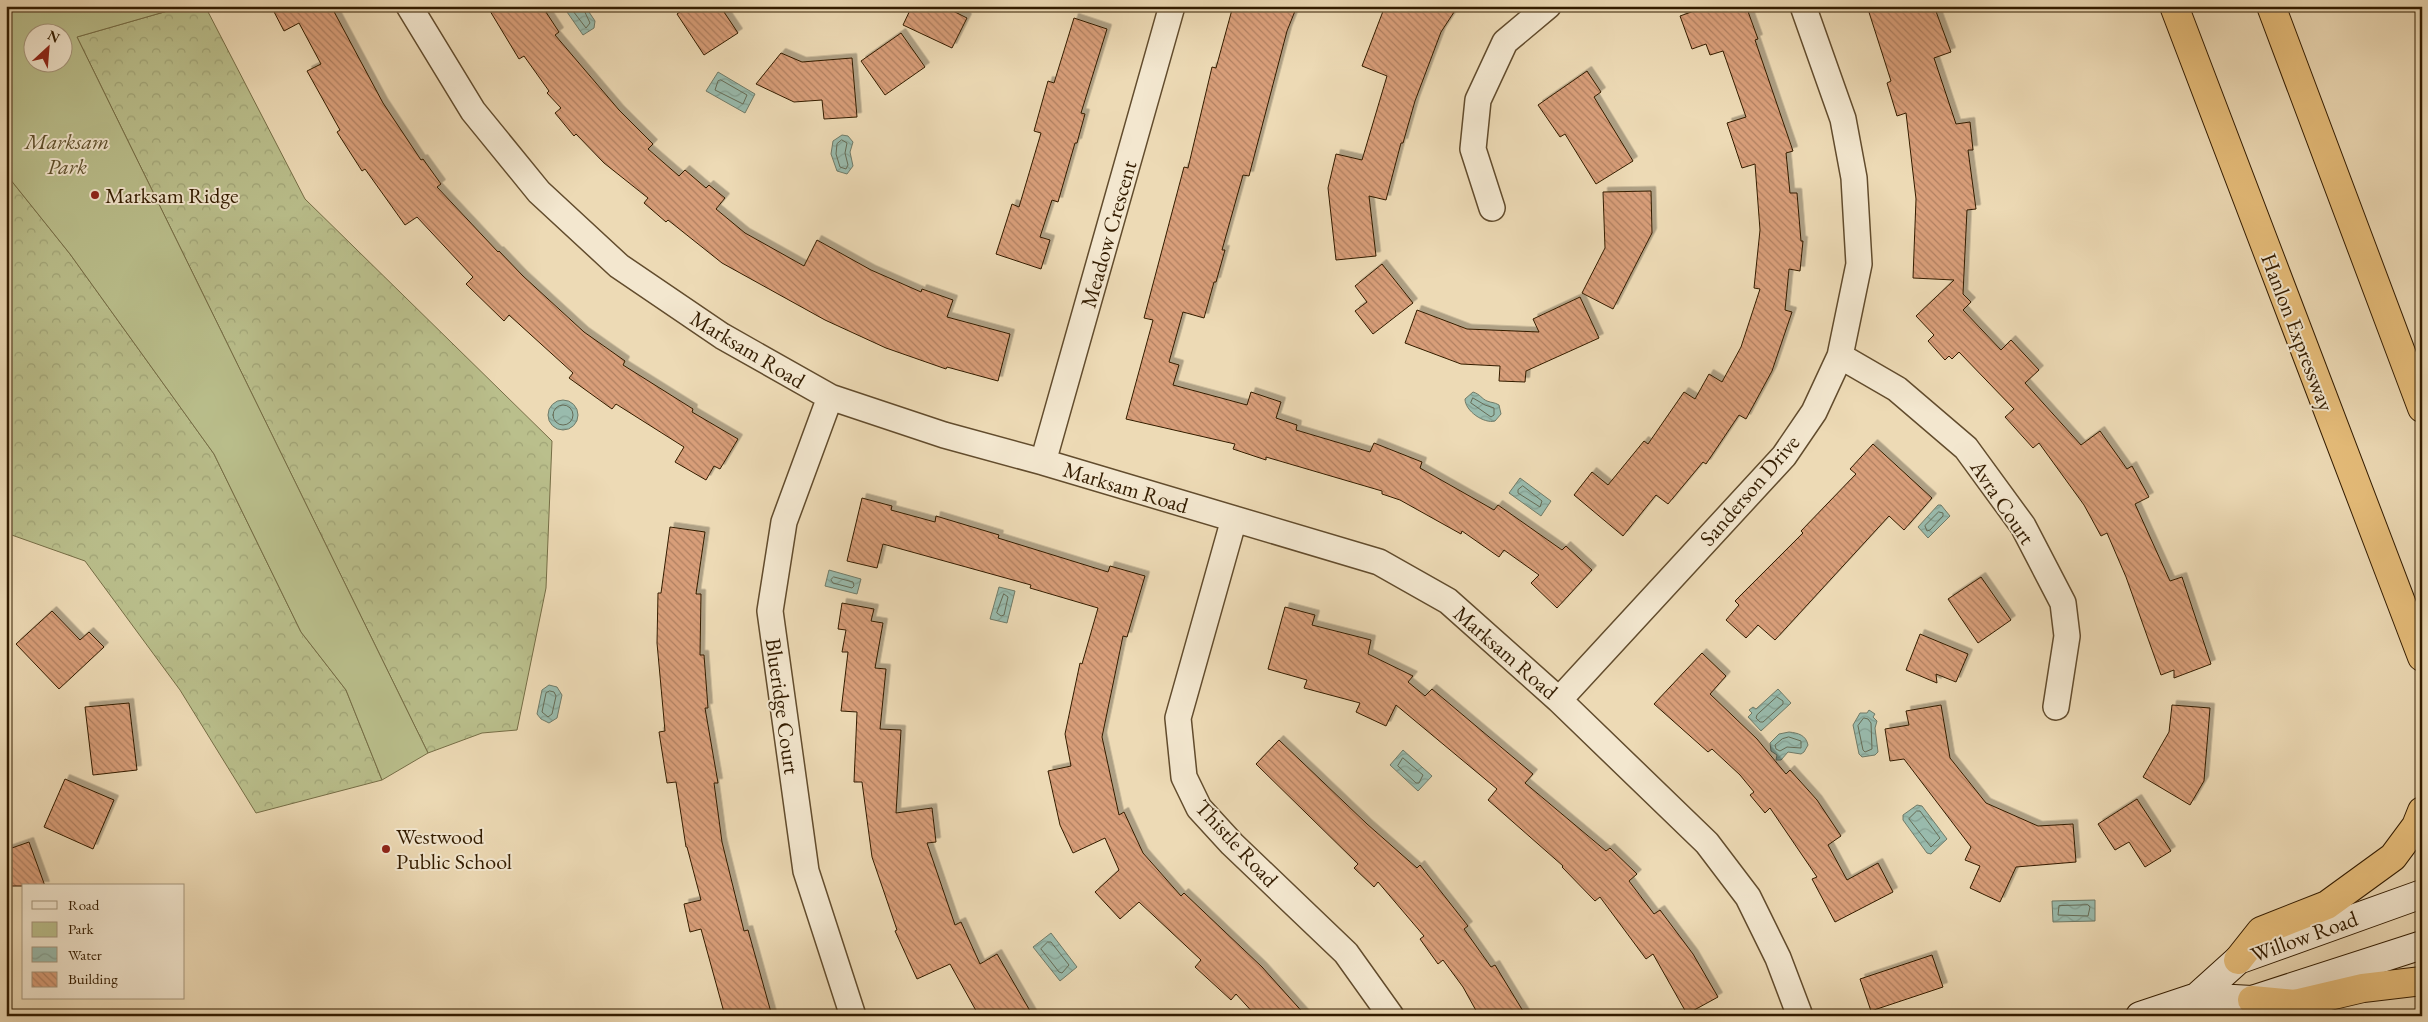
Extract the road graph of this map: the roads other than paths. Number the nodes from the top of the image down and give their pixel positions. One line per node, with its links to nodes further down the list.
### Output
1 (409, 6): 9 (street, Marksam Road)
2 (1172, 6): 11 (street, Meadow Crescent)
3 (1548, 6): 7 (street)
4 (1804, 6): 8 (street, Sanderson Drive)
5 (2174, 6): 13 (highway, Hanlon Expressway)
6 (2270, 6): 10 (highway)
7 (1492, 208)
8 (1840, 356): 14 (street, Sanderson Drive); 15 (street, Avra Court)
9 (830, 397): 11 (street, Marksam Road); 23 (street, Blueridge Court)
10 (2422, 408)
11 (1043, 462): 12 (street, Marksam Road)
12 (1234, 519): 14 (street, Marksam Road); 24 (street, Thistle Road)
13 (2422, 657)
14 (1559, 700): 25 (street, Marksam Road)
15 (2056, 707)
16 (2422, 811): 19 (highway)
17 (2422, 894): 19 (main road, Willow Road)
18 (2422, 945): 22 (main road, Willow Road)
19 (2238, 960): 21 (main road, Willow Road)
20 (2422, 982): 22 (highway)
21 (2197, 996): 22 (main road, Willow Road); 26 (main road, Willow Road)
22 (2252, 1000)
23 (853, 1016)
24 (1391, 1016)
25 (1800, 1016)
26 (2140, 1016)

